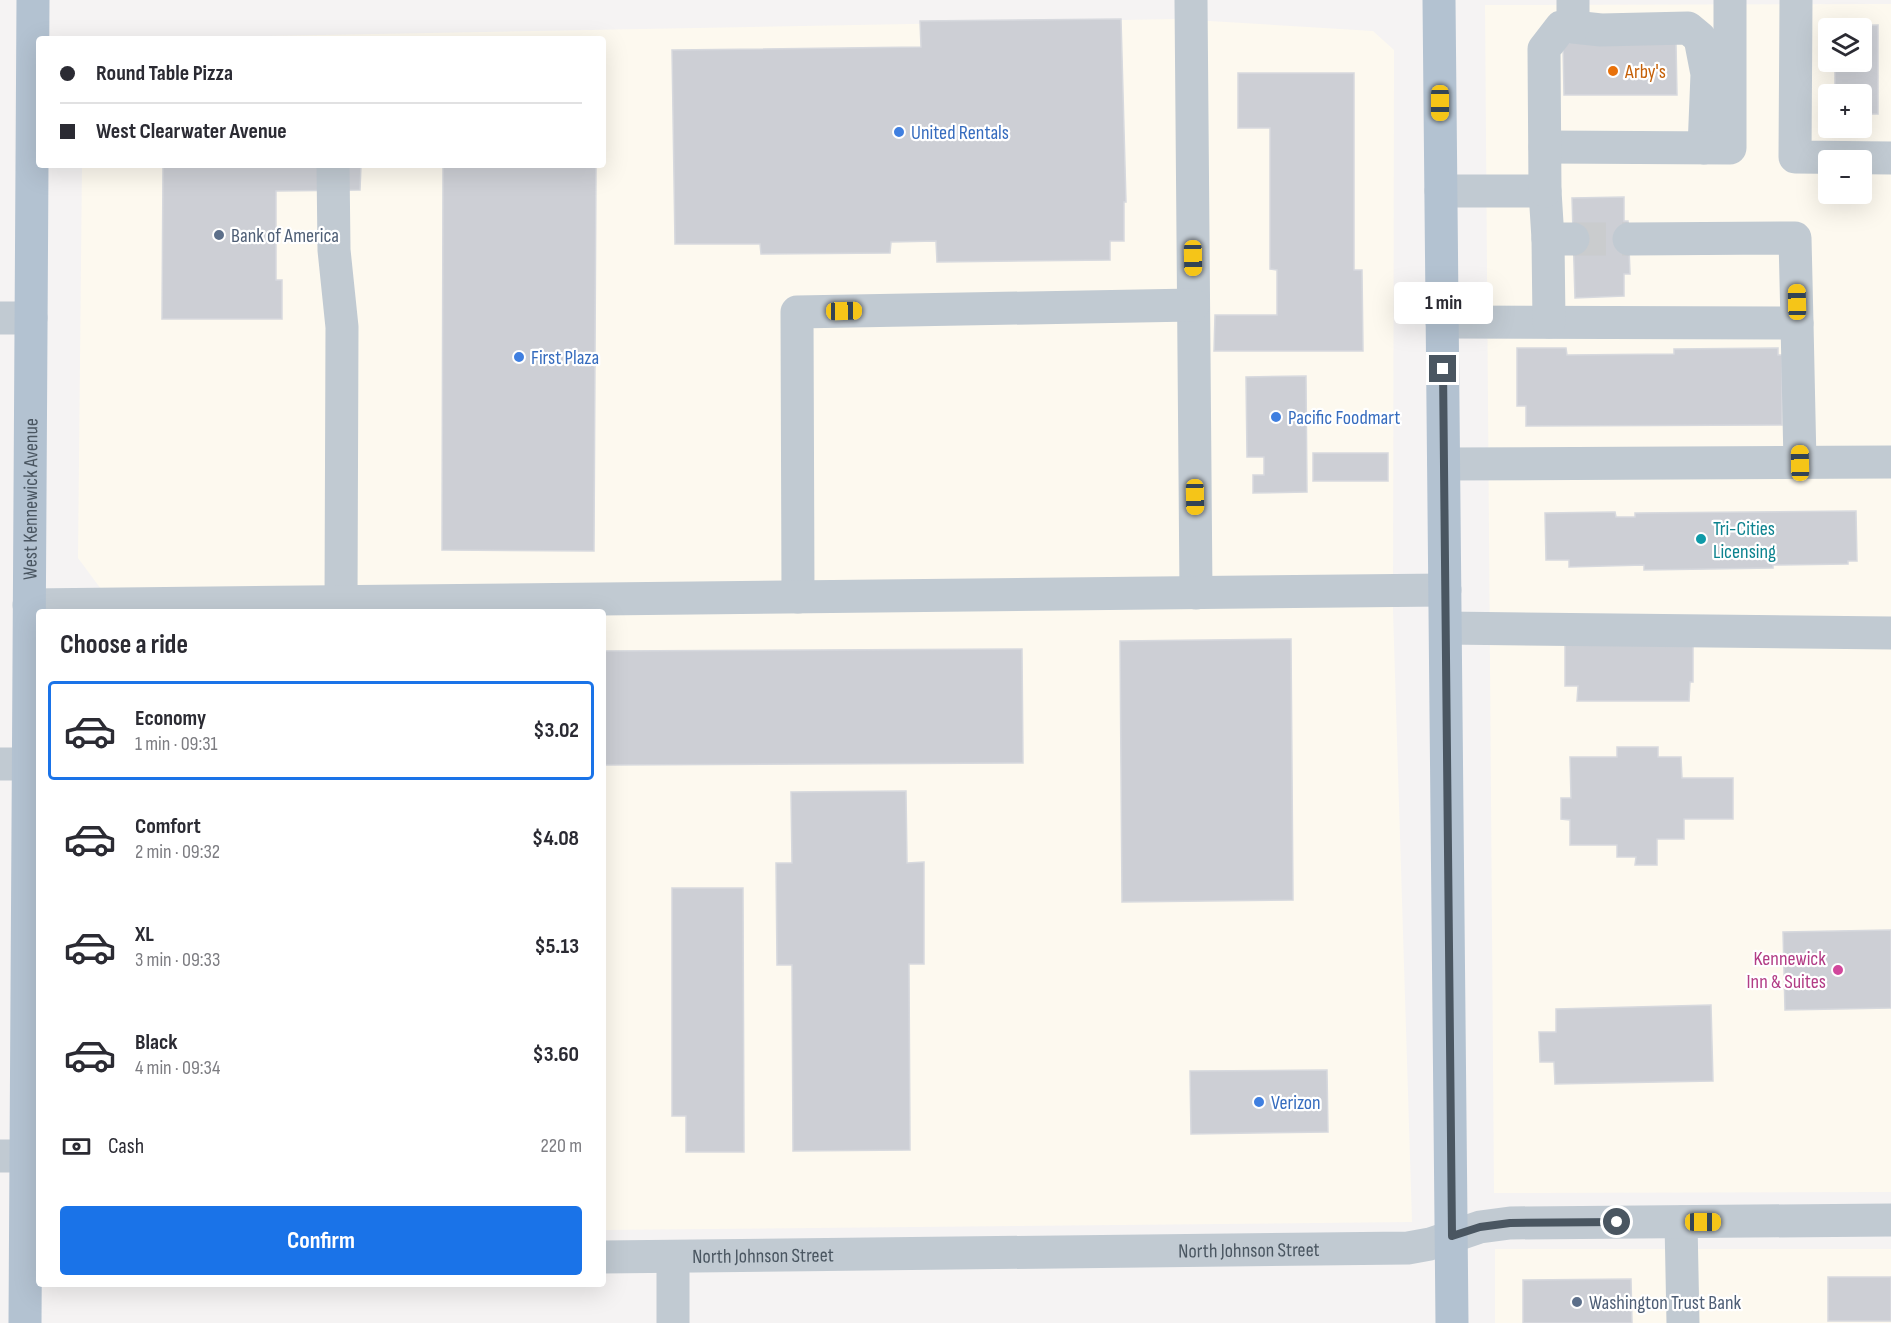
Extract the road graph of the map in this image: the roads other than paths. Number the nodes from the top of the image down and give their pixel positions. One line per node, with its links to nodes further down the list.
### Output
1 (33, 0): 15 (main road, West Kennewick Avenue)
2 (1191, 0): 14 (street)
3 (1439, 0): 11 (main road)
4 (1730, 0): 8 (street)
5 (1796, 0): 9 (street)
6 (1574, 14): 7 (street); 8 (street)
7 (1545, 147): 8 (street); 12 (street)
8 (1704, 148)
9 (1891, 158)
10 (333, 168): 25 (street)
11 (1441, 191): 12 (street); 16 (main road)
12 (1545, 191): 17 (street)
13 (1629, 239): 18 (street)
14 (1193, 305): 23 (street); 24 (street)
15 (16, 318): 26 (main road, West Kennewick Avenue)
16 (1442, 322): 17 (street); 21 (main road)
17 (1549, 322): 18 (street)
18 (1797, 323): 20 (street)
19 (1891, 462): 20 (street)
20 (1800, 463): 21 (street)
21 (1444, 464): 22 (main road)
22 (1445, 590): 23 (street); 27 (main road)
23 (1196, 593): 24 (street)
24 (798, 597): 25 (street)
25 (341, 602): 26 (street)
26 (29, 605): 29 (main road, West Kennewick Avenue)
27 (1446, 628): 28 (street); 33 (main road)
28 (1891, 633)
29 (14, 764): 30 (main road, West Kennewick Avenue)
30 (13, 1156): 36 (main road, West Kennewick Avenue)
31 (1891, 1220): 32 (street, North Johnson Street)
32 (1681, 1222): 33 (street, North Johnson Street); 40 (street)
33 (1452, 1236): 35 (street, North Johnson Street); 39 (main road)
34 (606, 1257): 35 (street, North Johnson Street)
35 (673, 1257): 38 (street)
36 (32, 1264): 37 (main road, West Kennewick Avenue)
37 (25, 1323)
38 (673, 1323)
39 (1452, 1323)
40 (1683, 1323)

